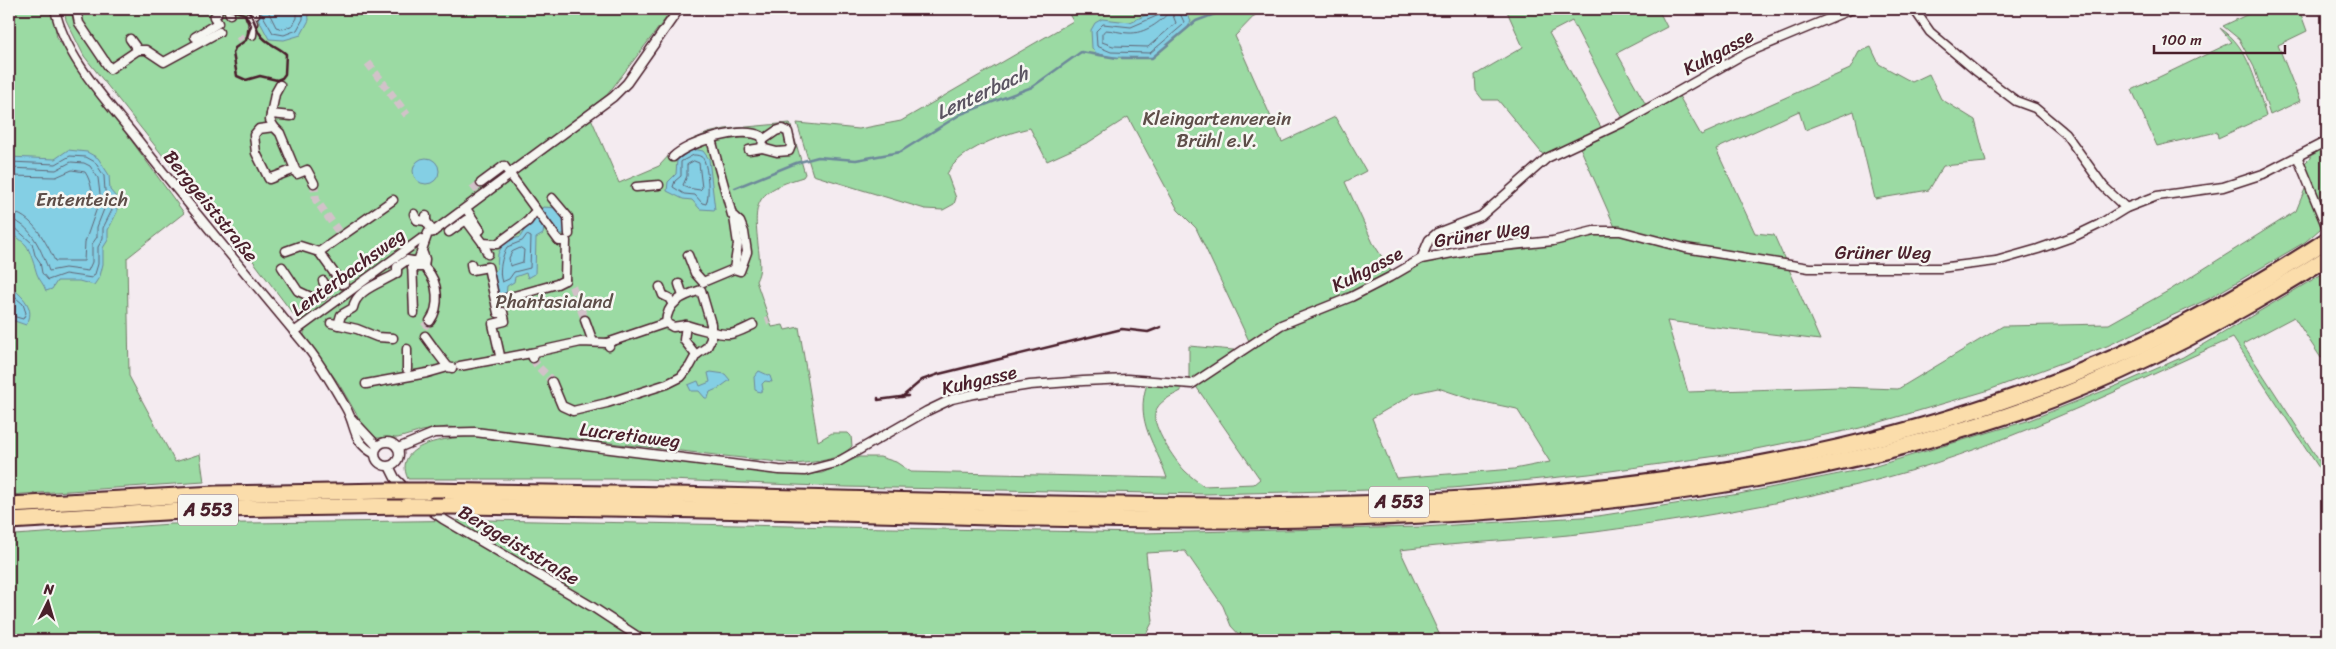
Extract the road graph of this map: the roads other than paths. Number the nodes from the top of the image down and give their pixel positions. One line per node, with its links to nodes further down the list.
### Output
1 (55, 9): 72 (street, Berggeiststraße)
2 (76, 9): 12 (street)
3 (218, 9): 10 (street)
4 (679, 9): 26 (street)
5 (1852, 9): 48 (street, Kuhgasse)
6 (1914, 9): 33 (street)
7 (255, 14): 9 (street)
8 (219, 32): 12 (street)
9 (252, 35)
10 (195, 38)
11 (130, 39): 12 (street)
12 (145, 48)
13 (280, 85): 14 (street)
14 (271, 114): 15 (street); 16 (street)
15 (291, 116)
16 (277, 130): 17 (street); 25 (street); 25 (street)
17 (289, 134)
18 (711, 139): 19 (street); 24 (street); 55 (street)
19 (763, 140): 21 (street); 21 (street)
20 (2327, 141): 23 (street, Grüner Weg)
21 (762, 148): 22 (street)
22 (749, 150)
23 (2297, 156): 33 (street, Grüner Weg); 41 (street)
24 (673, 157)
25 (295, 168): 28 (street)
26 (512, 172): 27 (street); 34 (street); 54 (street)
27 (481, 183)
28 (314, 184)
29 (659, 186): 30 (street)
30 (636, 187)
31 (552, 198): 39 (street)
32 (394, 200): 45 (street)
33 (2126, 208): 48 (street, Grüner Weg)
34 (467, 210): 37 (street); 40 (street)
35 (414, 214): 37 (street)
36 (533, 214): 43 (street)
37 (434, 232): 51 (street)
38 (449, 232): 40 (street)
39 (568, 234)
40 (482, 237): 43 (street); 49 (street)
41 (2326, 237): 87 (highway, A 553, bridge)
42 (421, 239): 72 (street, Lenterbachsweg)
43 (497, 244): 49 (street)
44 (286, 251): 45 (street)
45 (319, 252): 56 (street)
46 (688, 255): 55 (street)
47 (2327, 258): 88 (highway, A 553, bridge)
48 (1421, 259): 85 (street, Kuhgasse)
49 (490, 262): 50 (street); 63 (street)
50 (471, 264)
51 (412, 266): 65 (street); 74 (street)
52 (282, 268): 58 (street)
53 (426, 269): 67 (street)
54 (565, 280): 59 (street); 63 (street)
55 (703, 282): 61 (street)
56 (344, 283)
57 (680, 284): 62 (street)
58 (325, 285)
59 (572, 286)
60 (660, 286): 64 (street)
61 (700, 290): 62 (street); 71 (street)
62 (683, 296): 64 (street)
63 (497, 301): 78 (street)
64 (672, 303): 68 (street)
65 (414, 313)
66 (585, 320): 75 (street)
67 (430, 321)
68 (666, 323): 69 (street); 75 (street)
69 (686, 325): 71 (street); 77 (street)
70 (753, 326): 71 (street)
71 (711, 330): 77 (street)
72 (294, 332): 84 (street, Berggeiststraße)
73 (425, 336): 80 (street)
74 (392, 338)
75 (592, 342): 78 (street)
76 (407, 346): 80 (street)
77 (696, 355): 81 (street)
78 (501, 360): 79 (street)
79 (460, 366)
80 (407, 372): 82 (street)
81 (552, 382)
82 (366, 384)
83 (398, 448): 84 (street); 85 (street, Lucretiaweg); 86 (street)
84 (376, 450): 86 (street, Berggeiststraße)
85 (858, 452)
86 (389, 466): 89 (street, Berggeiststraße)
87 (9, 506)
88 (9, 521)
89 (643, 640)

